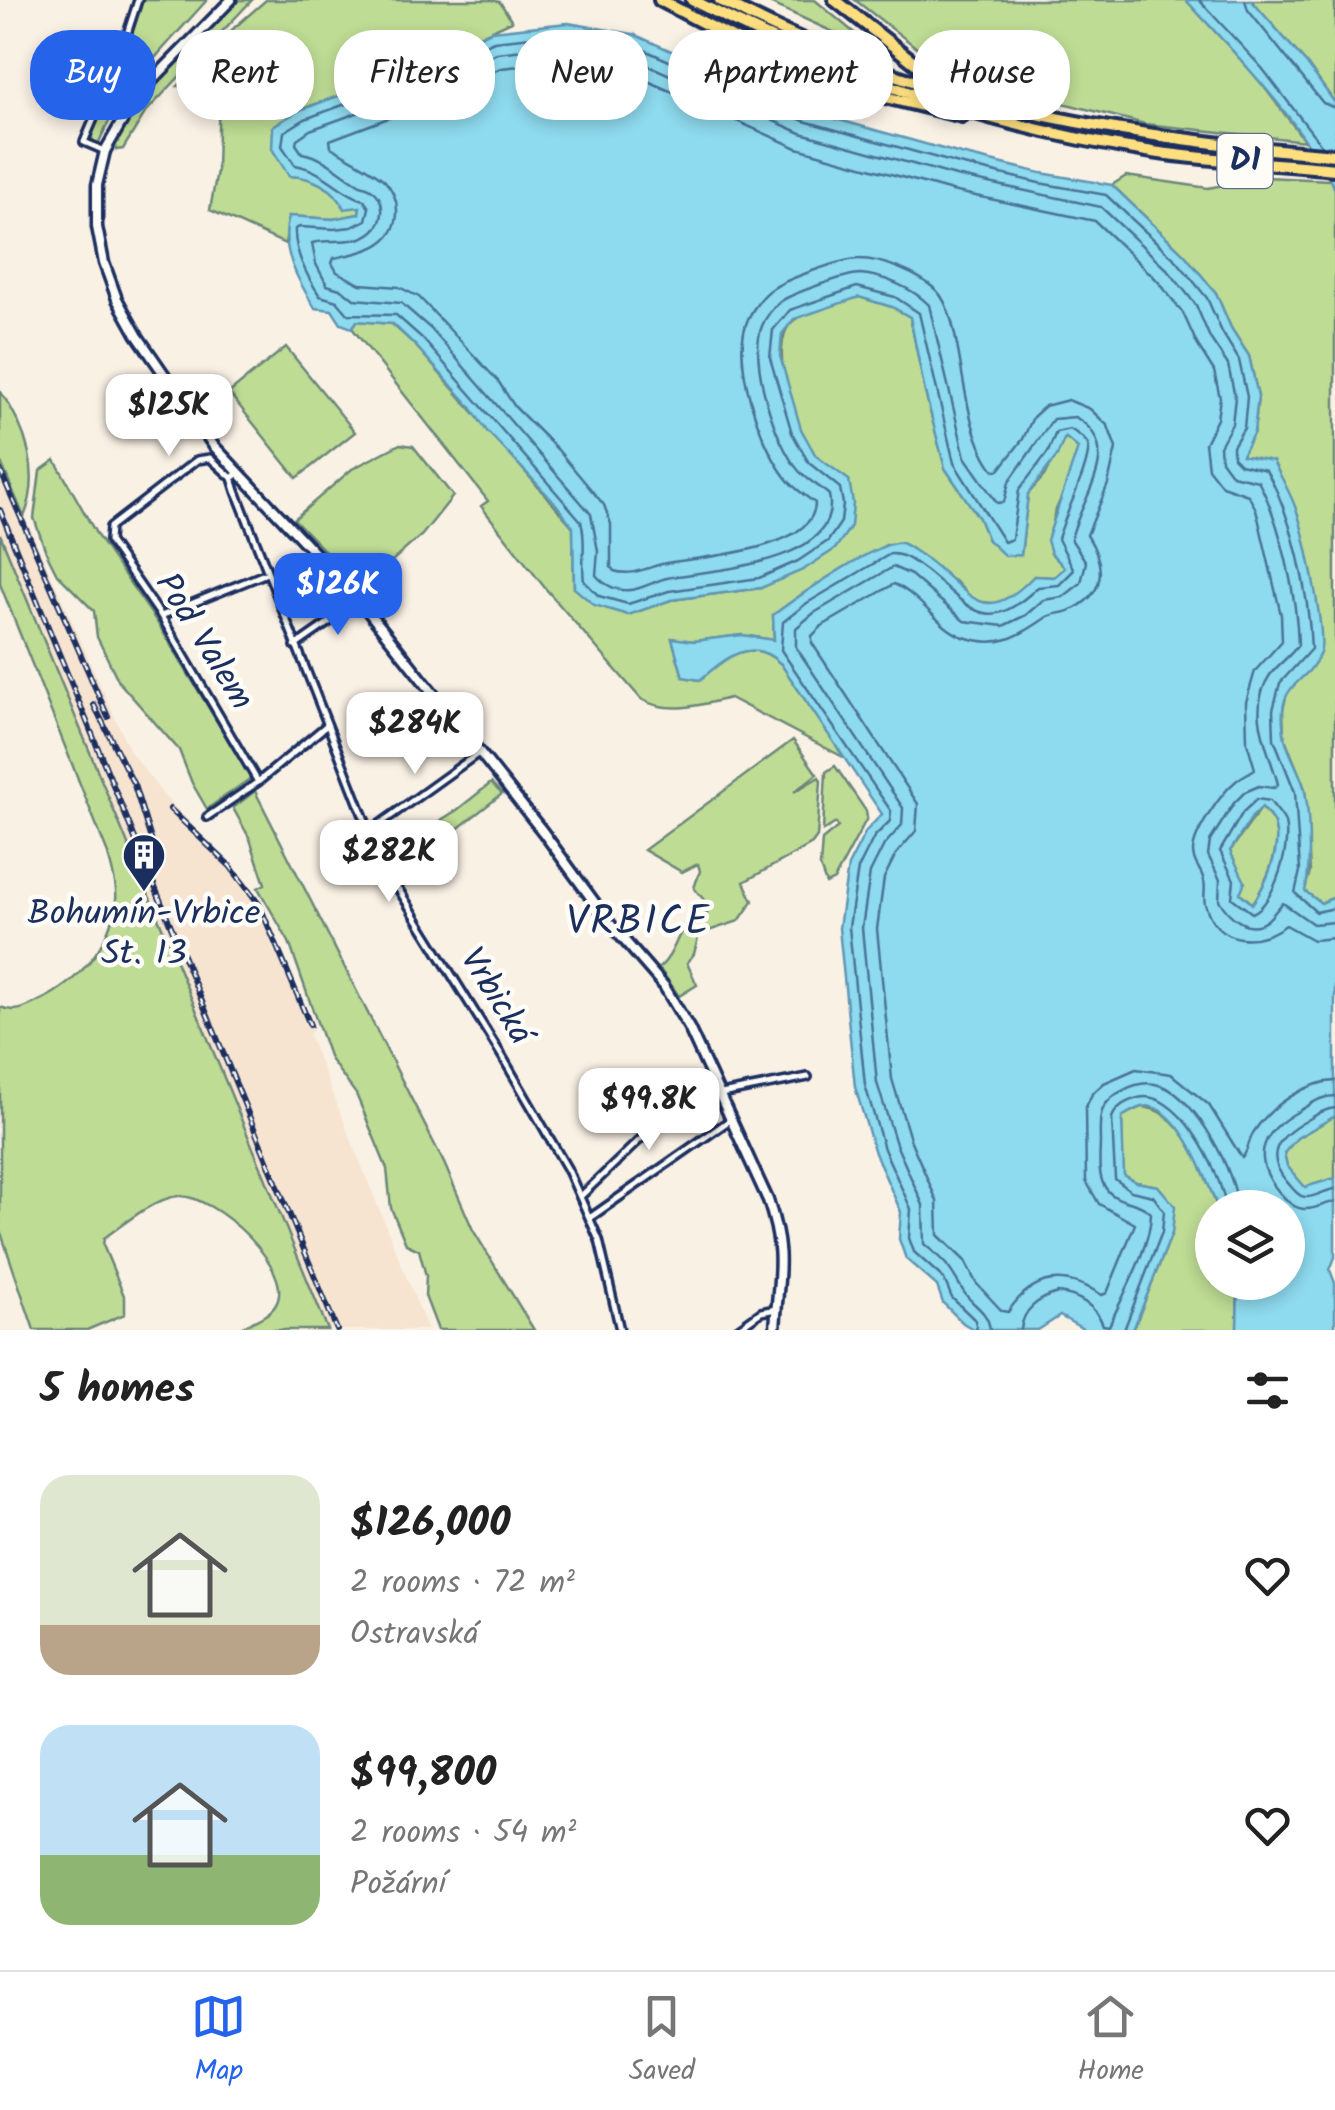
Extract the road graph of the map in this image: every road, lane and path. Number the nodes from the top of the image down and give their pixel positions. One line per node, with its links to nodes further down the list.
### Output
1 (138, 0): 11 (street)
2 (230, 0): 11 (main road)
3 (660, 0): 8 (highway)
4 (692, 0): 7 (highway, D1)
5 (720, 0): 10 (highway, D1)
6 (835, 0): 10 (highway)
7 (913, 92)
8 (913, 104)
9 (1000, 120): 13 (highway, D1)
10 (1142, 136): 12 (highway, D1)
11 (106, 151): 14 (main road)
12 (1335, 155)
13 (1335, 168)
14 (235, 476): 15 (street, Vrbická); 16 (main road); 17 (street, Pod Valem)
15 (267, 573): 17 (street); 18 (street, Vrbická)
16 (360, 600): 18 (street); 20 (main road)
17 (161, 616): 21 (street, Pod Valem)
18 (295, 646): 19 (street, Vrbická)
19 (326, 726): 21 (street); 23 (street, Vrbická)
20 (480, 752): 23 (street); 25 (main road)
21 (258, 782): 22 (street)
22 (207, 817)
23 (370, 832): 27 (street, Vrbická)
24 (808, 1077): 25 (street)
25 (716, 1090): 26 (main road); 27 (street)
26 (730, 1120): 28 (street); 29 (main road)
27 (581, 1195): 28 (street, Vrbická)
28 (591, 1216): 30 (street, Vrbická)
29 (776, 1309): 31 (street); 32 (main road)
30 (620, 1330)
31 (736, 1330)
32 (774, 1330)

